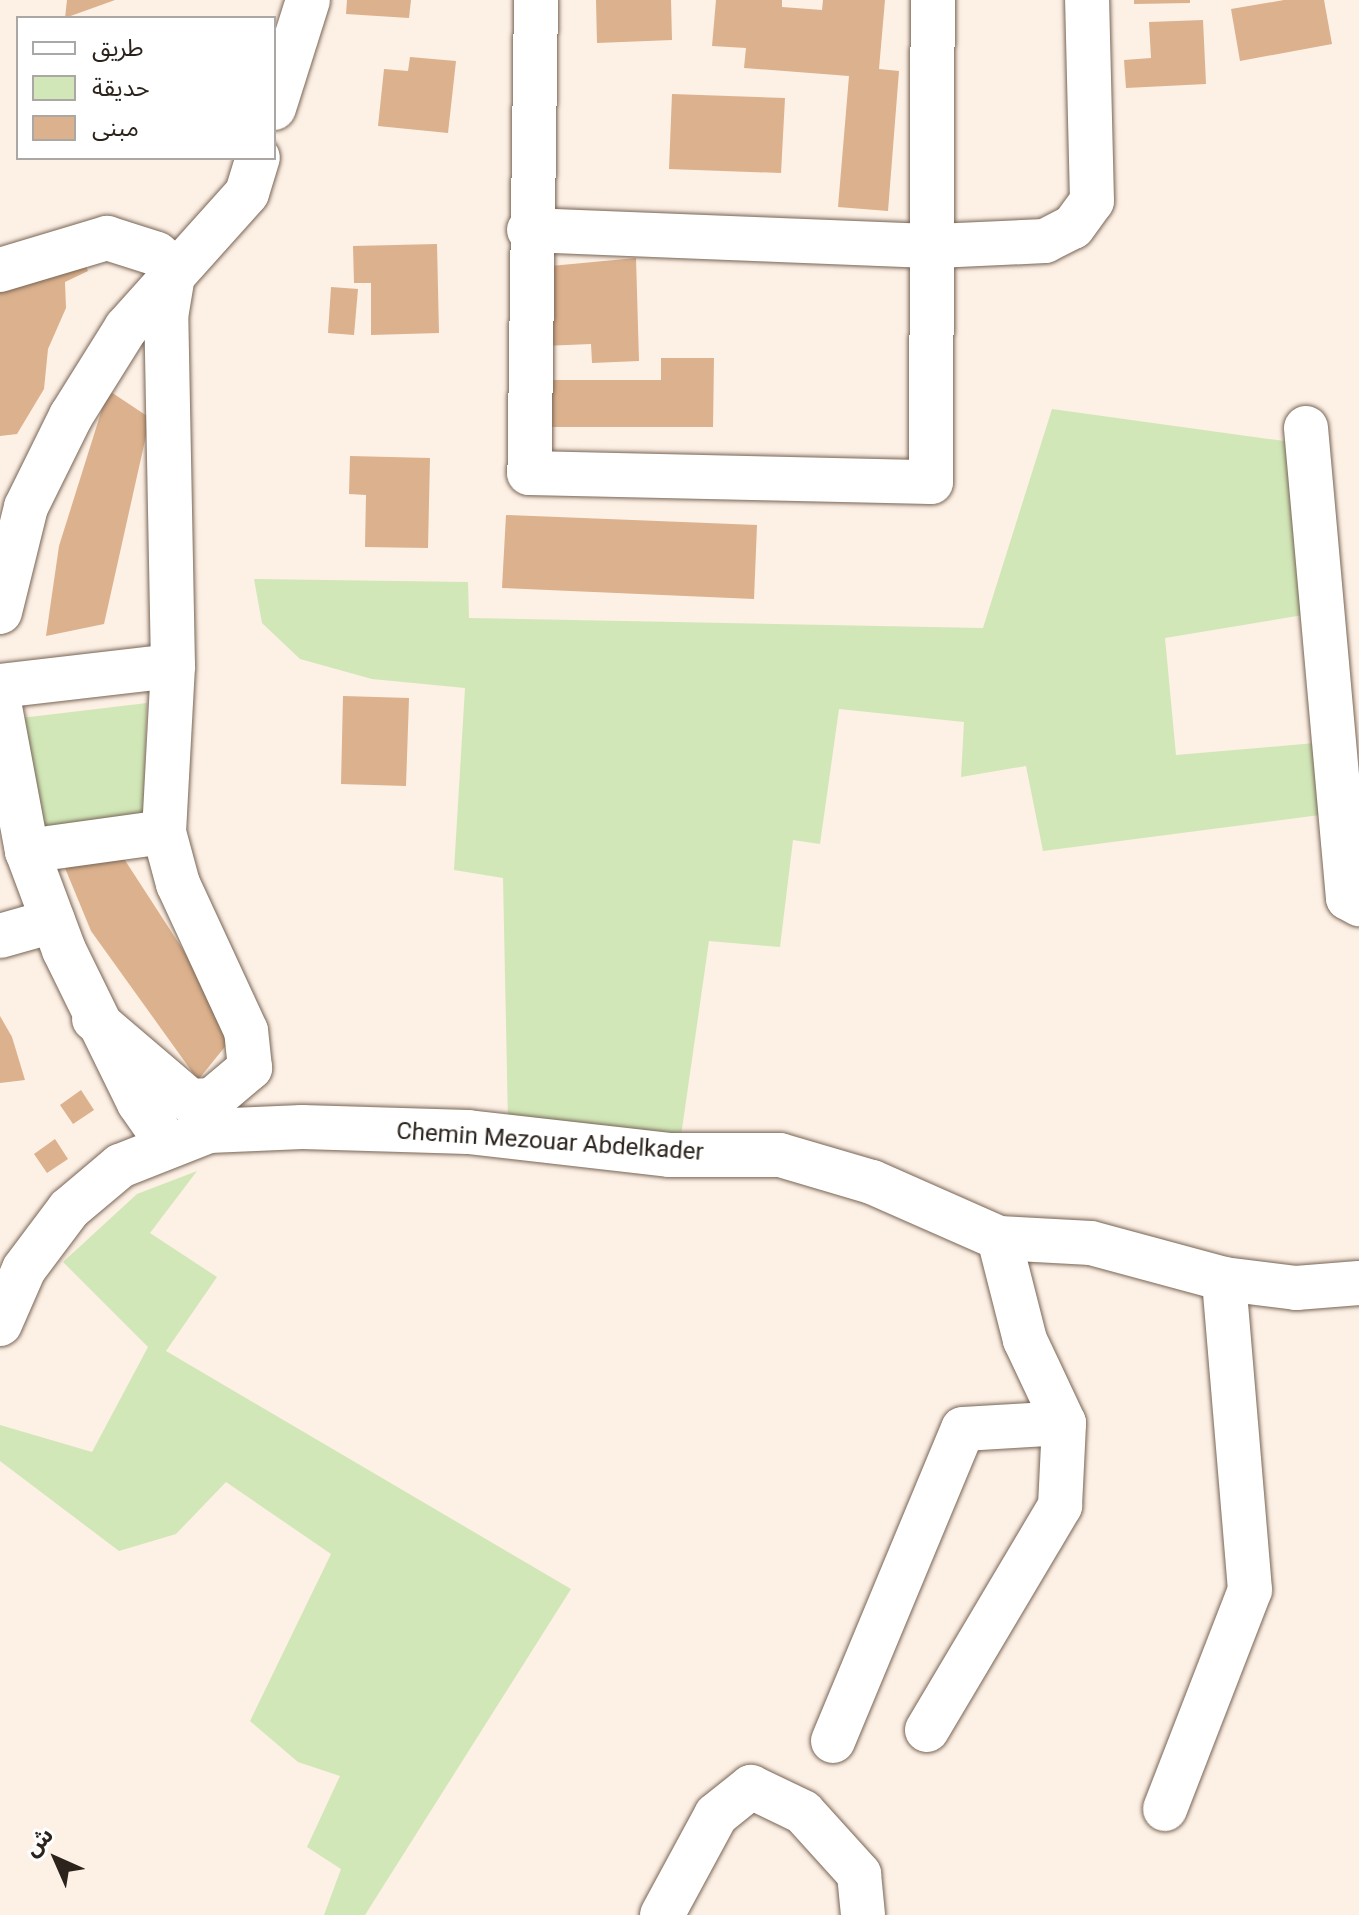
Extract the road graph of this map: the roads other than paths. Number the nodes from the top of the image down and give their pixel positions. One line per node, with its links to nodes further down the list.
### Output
1 (308, 0): 5 (street)
2 (536, 0): 7 (street)
3 (933, 0): 8 (street)
4 (1087, 0): 8 (street)
5 (276, 102)
6 (257, 160): 9 (street)
7 (529, 230): 8 (street); 8 (street)
8 (936, 246)
9 (174, 269): 10 (street); 12 (street); 14 (street)
10 (0, 270)
11 (1306, 428): 19 (street)
12 (21, 479): 13 (street)
13 (0, 612)
14 (173, 666): 15 (street); 17 (street)
15 (0, 686)
16 (0, 707): 18 (street)
17 (164, 832): 18 (street); 22 (street)
18 (27, 851): 20 (street)
19 (1359, 904)
20 (53, 921): 21 (street); 22 (street)
21 (0, 936)
22 (94, 1019): 23 (street)
23 (167, 1143): 24 (street, Chemin Mezouar Abdelkader); 27 (street, Chemin Mezouar Abdelkader)
24 (999, 1238): 25 (street, Chemin Mezouar Abdelkader); 28 (street)
25 (1224, 1279): 26 (street, Chemin Mezouar Abdelkader); 31 (street)
26 (1359, 1283)
27 (0, 1324)
28 (1064, 1423): 29 (street); 30 (street)
29 (927, 1730)
30 (833, 1741)
31 (1165, 1809)
32 (662, 1915): 33 (street)
33 (863, 1915)

